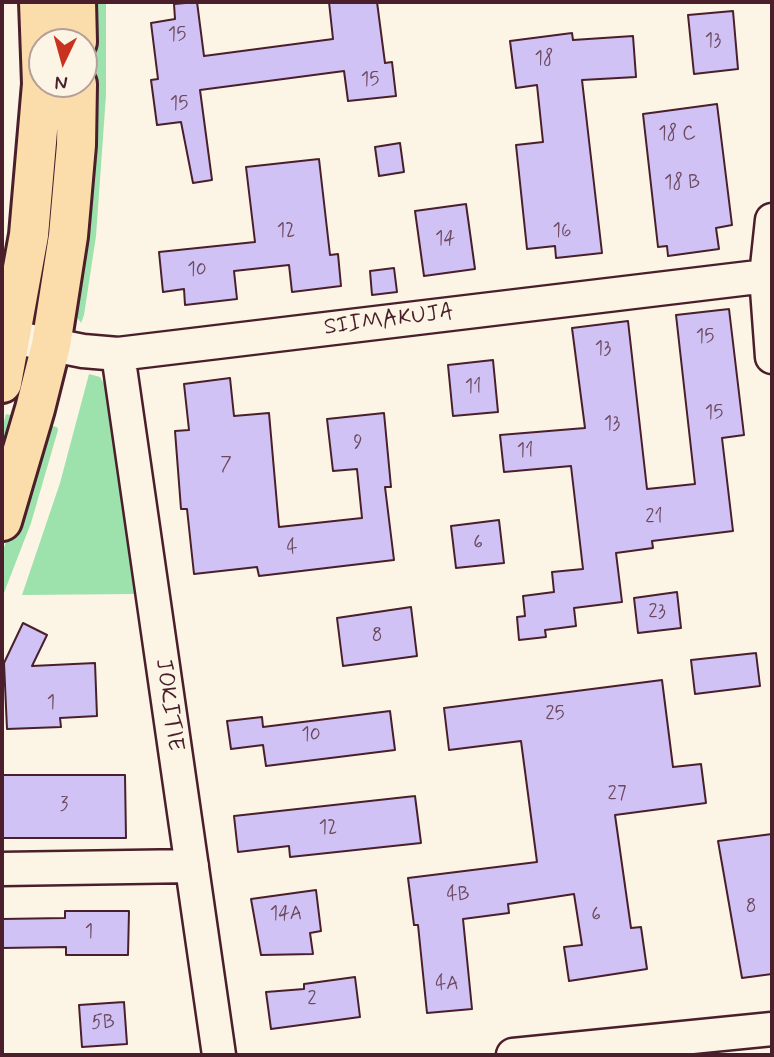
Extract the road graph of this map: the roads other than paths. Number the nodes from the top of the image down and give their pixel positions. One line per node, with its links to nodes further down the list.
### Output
1 (39, 2): 7 (main road)
2 (76, 2): 3 (main road)
3 (77, 28)
4 (77, 98): 8 (main road)
5 (772, 220): 6 (street)
6 (766, 276): 9 (street, SIIMAKUJA); 10 (street)
7 (12, 337): 8 (street, SIIMAKUJA); 11 (main road)
8 (51, 345): 9 (street, SIIMAKUJA); 12 (main road)
9 (118, 354): 13 (street, JOKITIE)
10 (772, 357)
11 (2, 383)
12 (2, 521)
13 (191, 866): 14 (street); 16 (street, JOKITIE)
14 (2, 869)
15 (772, 1029): 17 (street)
16 (219, 1055)
17 (513, 1055)

